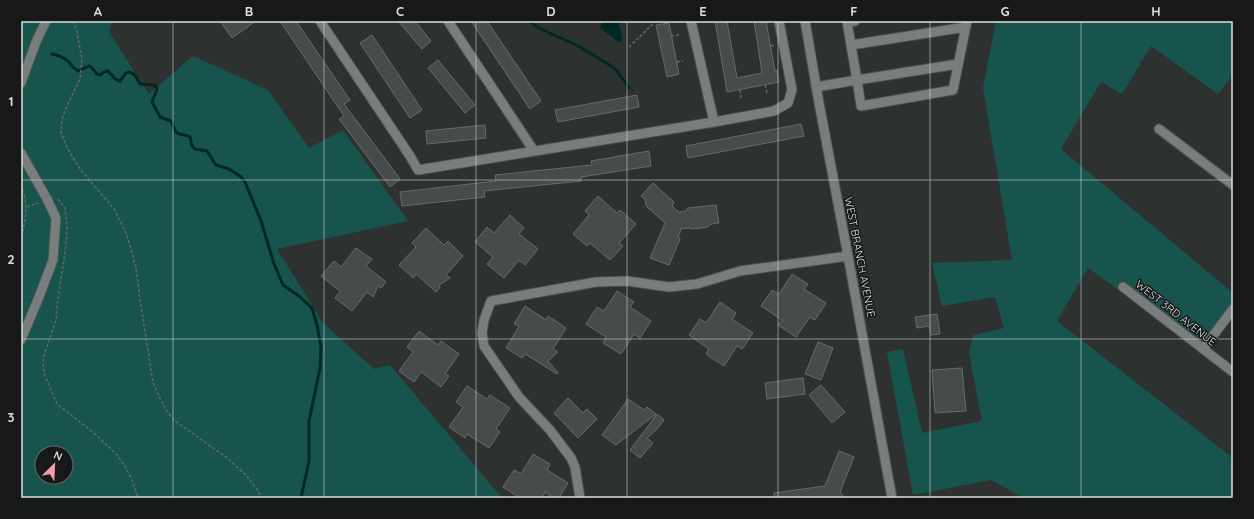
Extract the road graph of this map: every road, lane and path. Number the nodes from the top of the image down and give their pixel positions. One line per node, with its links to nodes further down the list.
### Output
1 (46, 21): 19 (street)
2 (73, 21): 41 (path)
3 (320, 21): 27 (street)
4 (448, 21): 27 (street)
5 (656, 21): 14 (path)
6 (691, 21): 25 (street)
7 (779, 21): 25 (street)
8 (805, 21): 21 (street, WEST BRANCH AVENUE)
9 (855, 21): 13 (street)
10 (966, 24): 13 (street); 17 (street)
11 (679, 35): 12 (path)
12 (672, 36)
13 (851, 46): 18 (street)
14 (629, 47)
15 (683, 61): 16 (path)
16 (677, 62)
17 (958, 64): 18 (street); 18 (street)
18 (857, 80): 21 (street)
19 (21, 83)
20 (765, 85): 23 (path)
21 (816, 87): 34 (street, WEST BRANCH AVENUE)
22 (740, 90): 24 (path)
23 (767, 94)
24 (741, 98)
25 (714, 122): 27 (street)
26 (1159, 128): 30 (street)
27 (534, 151)
28 (21, 153): 31 (street)
29 (21, 185): 32 (path)
30 (1233, 185)
31 (47, 199): 32 (path); 37 (street); 40 (path)
32 (27, 207): 33 (path)
33 (21, 239)
34 (848, 256): 42 (street); 43 (street, WEST BRANCH AVENUE)
35 (1123, 287): 38 (street, WEST 3RD AVENUE)
36 (1233, 309): 38 (street)
37 (21, 340)
38 (1203, 349): 39 (street, WEST 3RD AVENUE)
39 (1233, 372)
40 (138, 498)
41 (260, 498)
42 (580, 498)
43 (892, 498)

